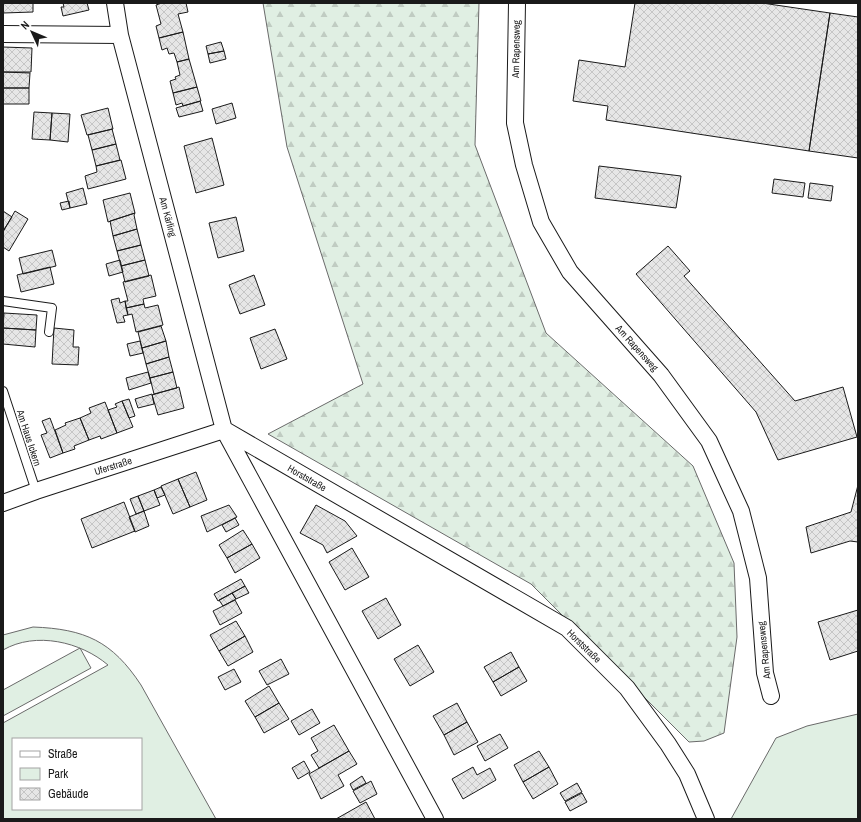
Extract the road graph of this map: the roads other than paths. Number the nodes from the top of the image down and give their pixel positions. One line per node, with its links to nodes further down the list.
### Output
1 (115, 3): 4 (street, Am Kärling)
2 (517, 3): 11 (street, Am Rapensweg)
3 (3, 34): 4 (street)
4 (120, 35): 8 (street, Am Kärling)
5 (3, 301): 6 (lane)
6 (49, 332)
7 (3, 391): 9 (lane, Am Haus Ickern)
8 (224, 430): 9 (street, Uferstraße); 12 (street); 13 (street, Horststraße)
9 (36, 491): 10 (street, Uferstraße)
10 (3, 503)
11 (771, 696)
12 (435, 819)
13 (706, 819)

